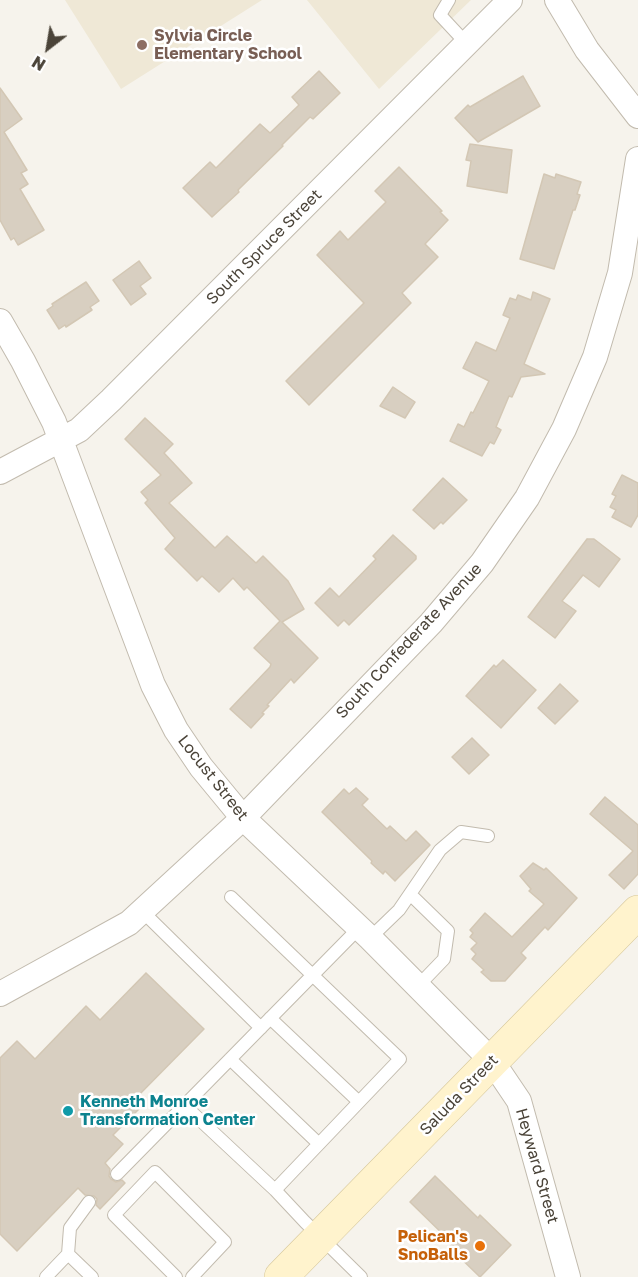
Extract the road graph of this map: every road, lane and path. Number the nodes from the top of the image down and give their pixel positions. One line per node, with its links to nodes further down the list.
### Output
1 (449, 0): 4 (lane)
2 (510, 0): 4 (street, South Spruce Street)
3 (557, 0): 5 (street)
4 (466, 44): 8 (street, South Spruce Street)
5 (638, 116)
6 (638, 159): 10 (street, South Confederate Avenue)
7 (0, 321): 8 (street, Locust Street)
8 (60, 440): 9 (street, South Spruce Street); 10 (street, Locust Street)
9 (0, 472)
10 (243, 818): 14 (street, South Confederate Avenue); 16 (street, Locust Street)
11 (488, 836): 12 (lane)
12 (410, 894): 16 (lane); 18 (lane)
13 (231, 897): 17 (lane)
14 (142, 911): 19 (street, South Confederate Avenue); 21 (lane)
15 (638, 912): 23 (main road, Saluda Street)
16 (364, 933): 17 (lane); 18 (street, Locust Street)
17 (313, 974): 20 (lane); 24 (lane)
18 (418, 986): 23 (street, Locust Street)
19 (0, 994)
20 (270, 1018): 21 (lane); 24 (lane)
21 (261, 1028): 22 (lane)
22 (230, 1059): 25 (lane); 26 (lane)
23 (492, 1061): 30 (main road, Saluda Street); 38 (street, Heyward Street)
24 (359, 1102): 26 (lane)
25 (184, 1105): 27 (lane); 28 (lane)
26 (319, 1144): 28 (lane)
27 (117, 1174)
28 (275, 1190): 30 (lane)
29 (89, 1202): 31 (lane)
30 (320, 1238): 36 (main road, Saluda Street); 37 (lane)
31 (68, 1254): 32 (lane); 33 (lane)
32 (45, 1277)
33 (92, 1277)
34 (176, 1277): 35 (lane)
35 (192, 1277)
36 (281, 1277)
37 (361, 1277)
38 (568, 1277)

